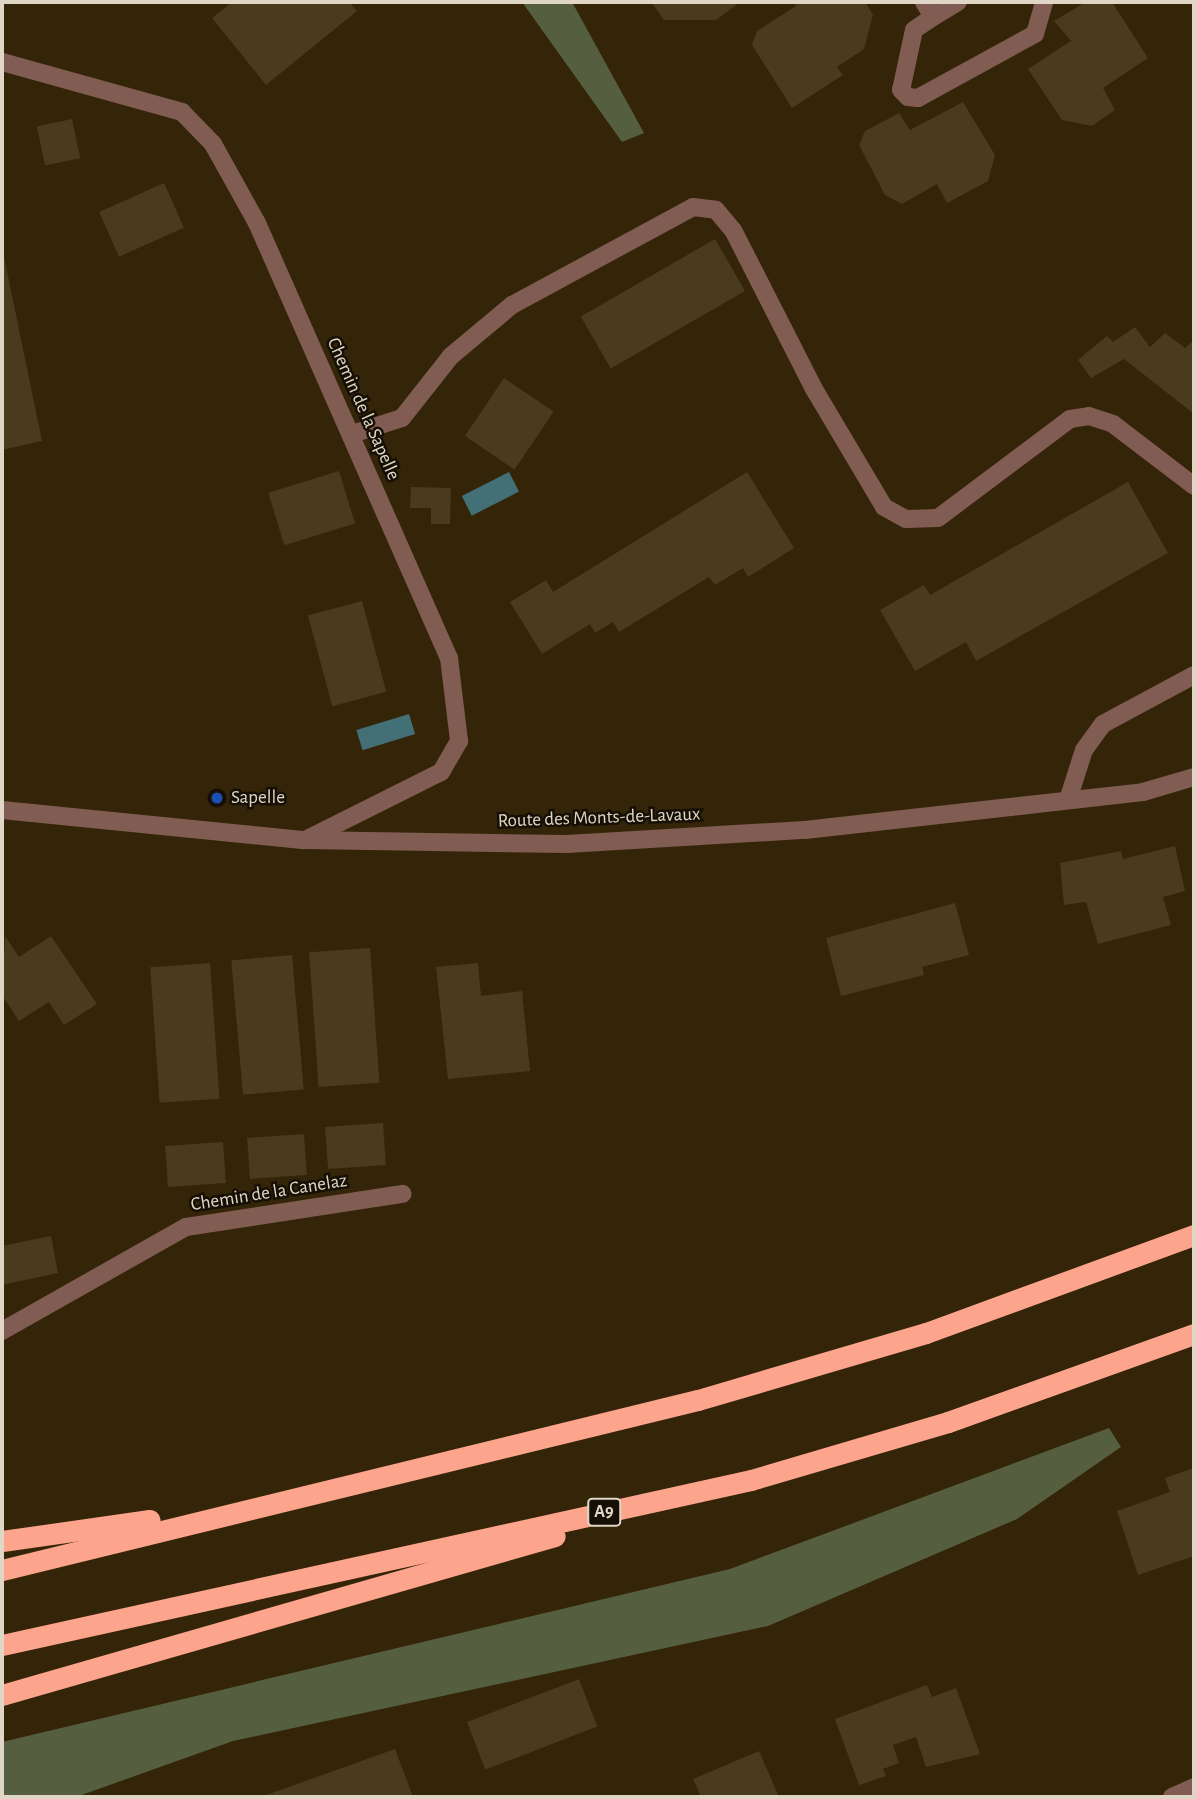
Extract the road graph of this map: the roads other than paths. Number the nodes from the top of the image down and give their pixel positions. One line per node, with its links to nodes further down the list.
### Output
1 (958, 2): 3 (street)
2 (1044, 2): 3 (street)
3 (928, 9)
4 (2, 62): 5 (street, Chemin de la Sapelle)
5 (352, 434): 6 (street); 11 (street, Chemin de la Sapelle)
6 (1194, 486)
7 (1194, 676): 9 (street)
8 (1194, 777): 9 (street, Route des Monts-de-Lavaux)
9 (1068, 800): 11 (street, Route des Monts-de-Lavaux)
10 (2, 810): 11 (street, Route des Monts-de-Lavaux)
11 (305, 840)
12 (402, 1194): 14 (street, Chemin de la Canelaz)
13 (1194, 1236): 17 (highway)
14 (2, 1331)
15 (1194, 1334): 16 (highway, A9)
16 (751, 1480): 20 (highway, A9); 21 (highway, A9)
17 (256, 1505): 18 (highway); 19 (highway)
18 (2, 1541)
19 (2, 1570)
20 (2, 1645)
21 (2, 1695)
22 (1194, 1787): 23 (street)
23 (1172, 1797)

